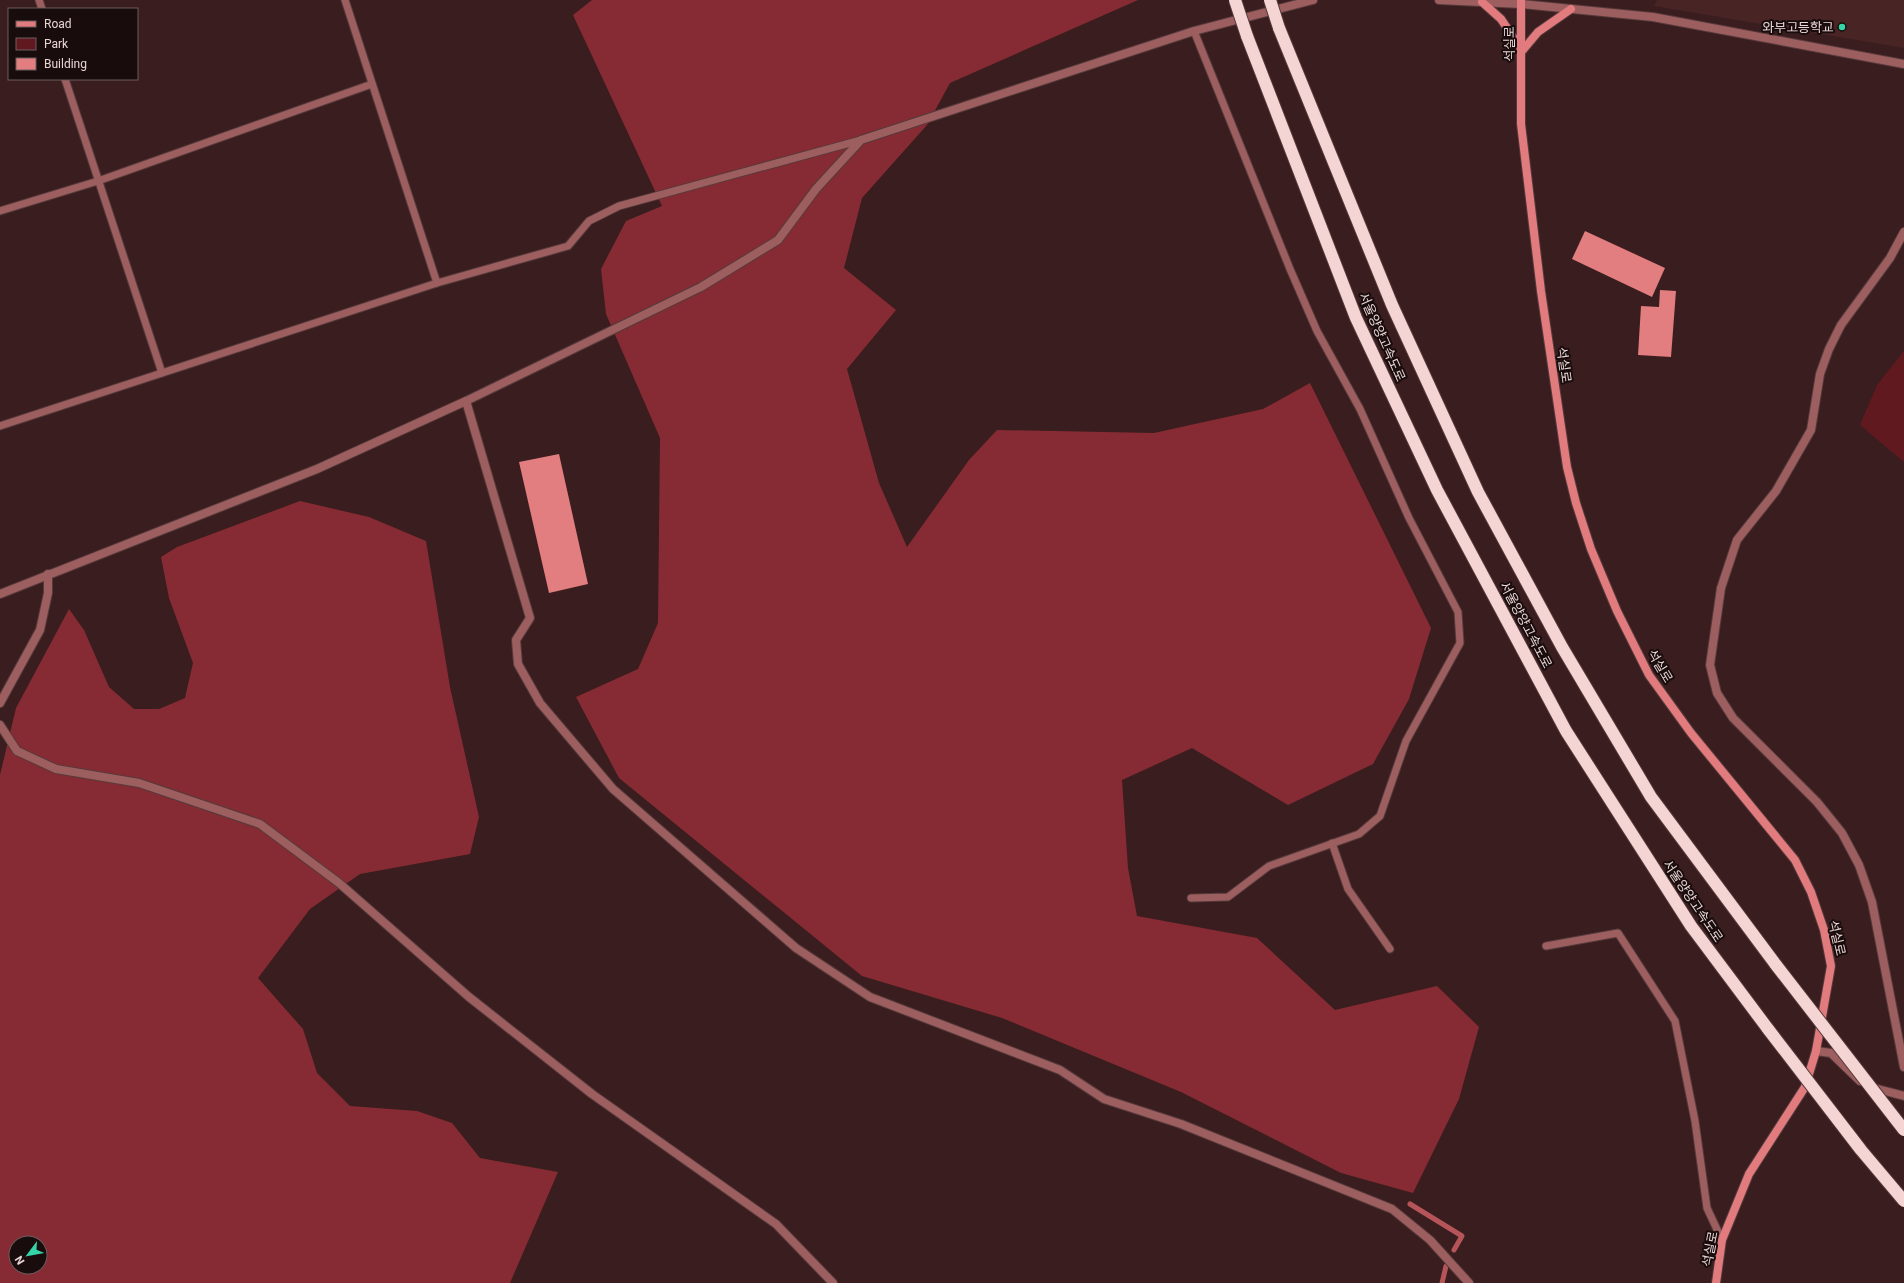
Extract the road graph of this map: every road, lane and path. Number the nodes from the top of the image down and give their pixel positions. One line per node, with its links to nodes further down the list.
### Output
1 (345, 0): 13 (lane)
2 (1235, 0): 34 (highway, 서울양양고속도로, bridge)
3 (1270, 0): 33 (highway, 서울양양고속도로, bridge)
4 (1312, 0): 9 (street)
5 (1439, 0): 6 (street)
6 (1482, 2): 7 (street); 10 (main road)
7 (1521, 2): 8 (street); 10 (main road, 석실로)
8 (1571, 9): 10 (main road); 11 (street)
9 (1194, 31): 14 (street); 26 (lane)
10 (1522, 51): 30 (main road, 석실로)
11 (1904, 64)
12 (65, 80): 15 (lane)
13 (372, 84): 15 (lane); 18 (lane)
14 (861, 140): 18 (lane); 20 (street)
15 (98, 181): 16 (lane); 19 (lane)
16 (0, 211)
17 (1904, 232): 31 (street)
18 (437, 283): 19 (lane)
19 (162, 373): 21 (lane)
20 (466, 401): 22 (street); 37 (street)
21 (0, 426)
22 (48, 574): 23 (street); 24 (street)
23 (0, 594)
24 (0, 703)
25 (0, 725): 36 (street)
26 (1332, 843): 27 (lane); 29 (lane)
27 (1191, 898)
28 (1546, 946): 35 (lane)
29 (1390, 949)
30 (1816, 1051): 32 (street); 35 (main road, 석실로)
31 (1904, 1067)
32 (1904, 1096)
33 (1904, 1130)
34 (1904, 1201)
35 (1722, 1240): 38 (main road, 석실로)
36 (833, 1283)
37 (1469, 1283)
38 (1716, 1283)

